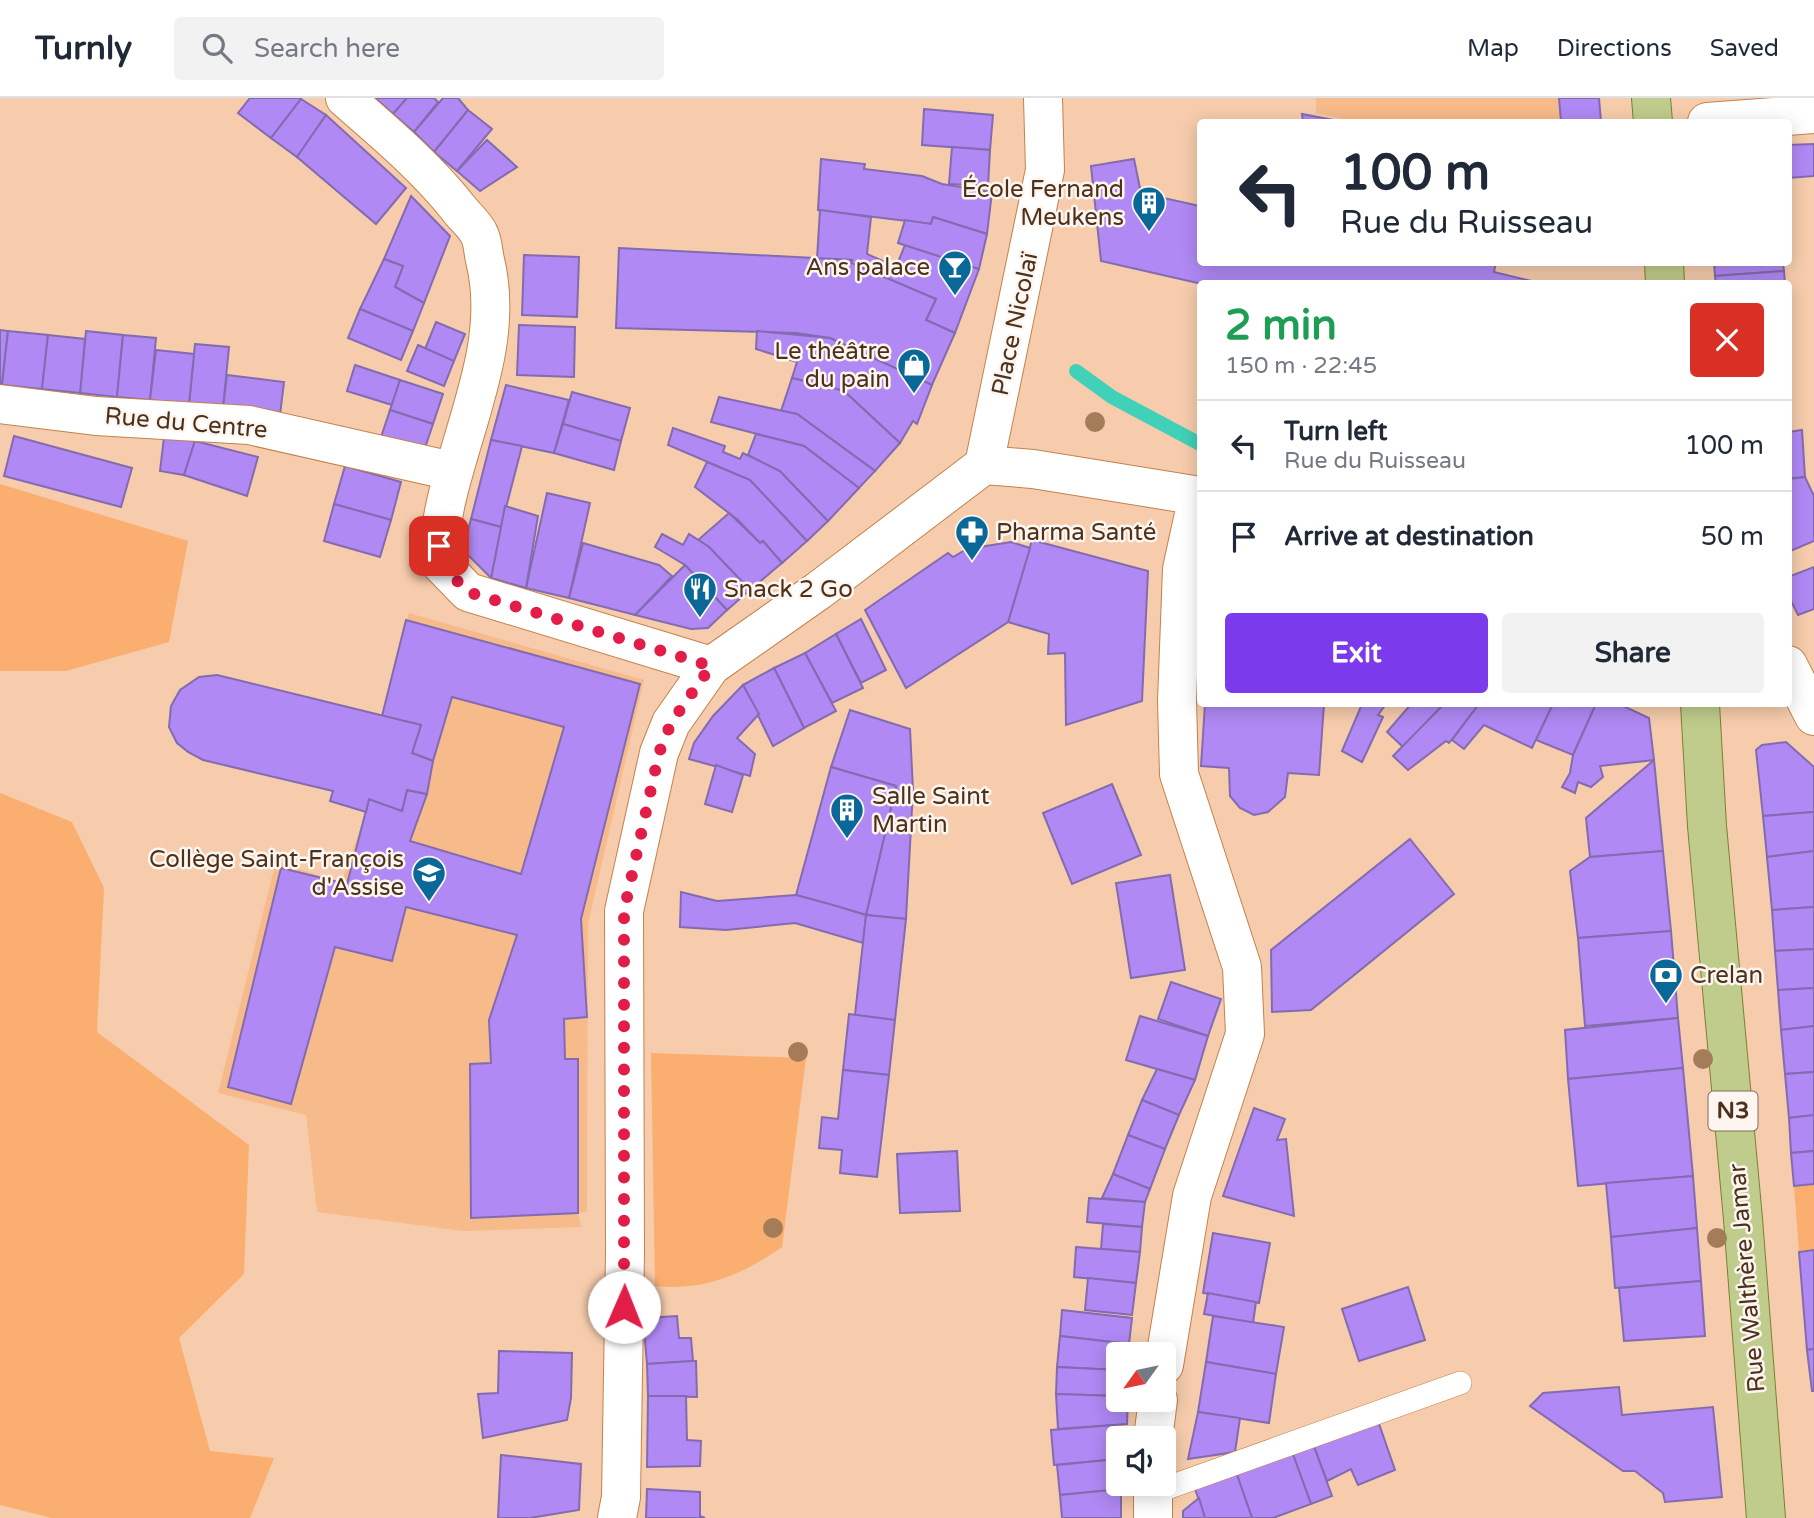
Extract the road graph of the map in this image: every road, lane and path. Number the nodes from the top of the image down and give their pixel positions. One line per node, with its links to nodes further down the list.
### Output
1 (345, 98): 9 (street)
2 (1043, 98): 8 (street, Place Nicolaï)
3 (1651, 98): 5 (main road)
4 (1814, 114): 6 (street)
5 (1653, 119)
6 (1747, 119)
7 (0, 404): 9 (street, Rue du Centre)
8 (985, 465): 10 (street); 12 (street)
9 (452, 471): 12 (street)
10 (1197, 496)
11 (1197, 505): 16 (street)
12 (711, 666): 19 (street)
13 (1799, 676): 15 (street)
14 (1700, 707): 20 (main road, Rue Walthère Jamar / N3)
15 (1814, 716)
16 (1168, 1342)
17 (1460, 1383): 18 (lane)
18 (1153, 1498)
19 (617, 1518)
20 (1766, 1518)

